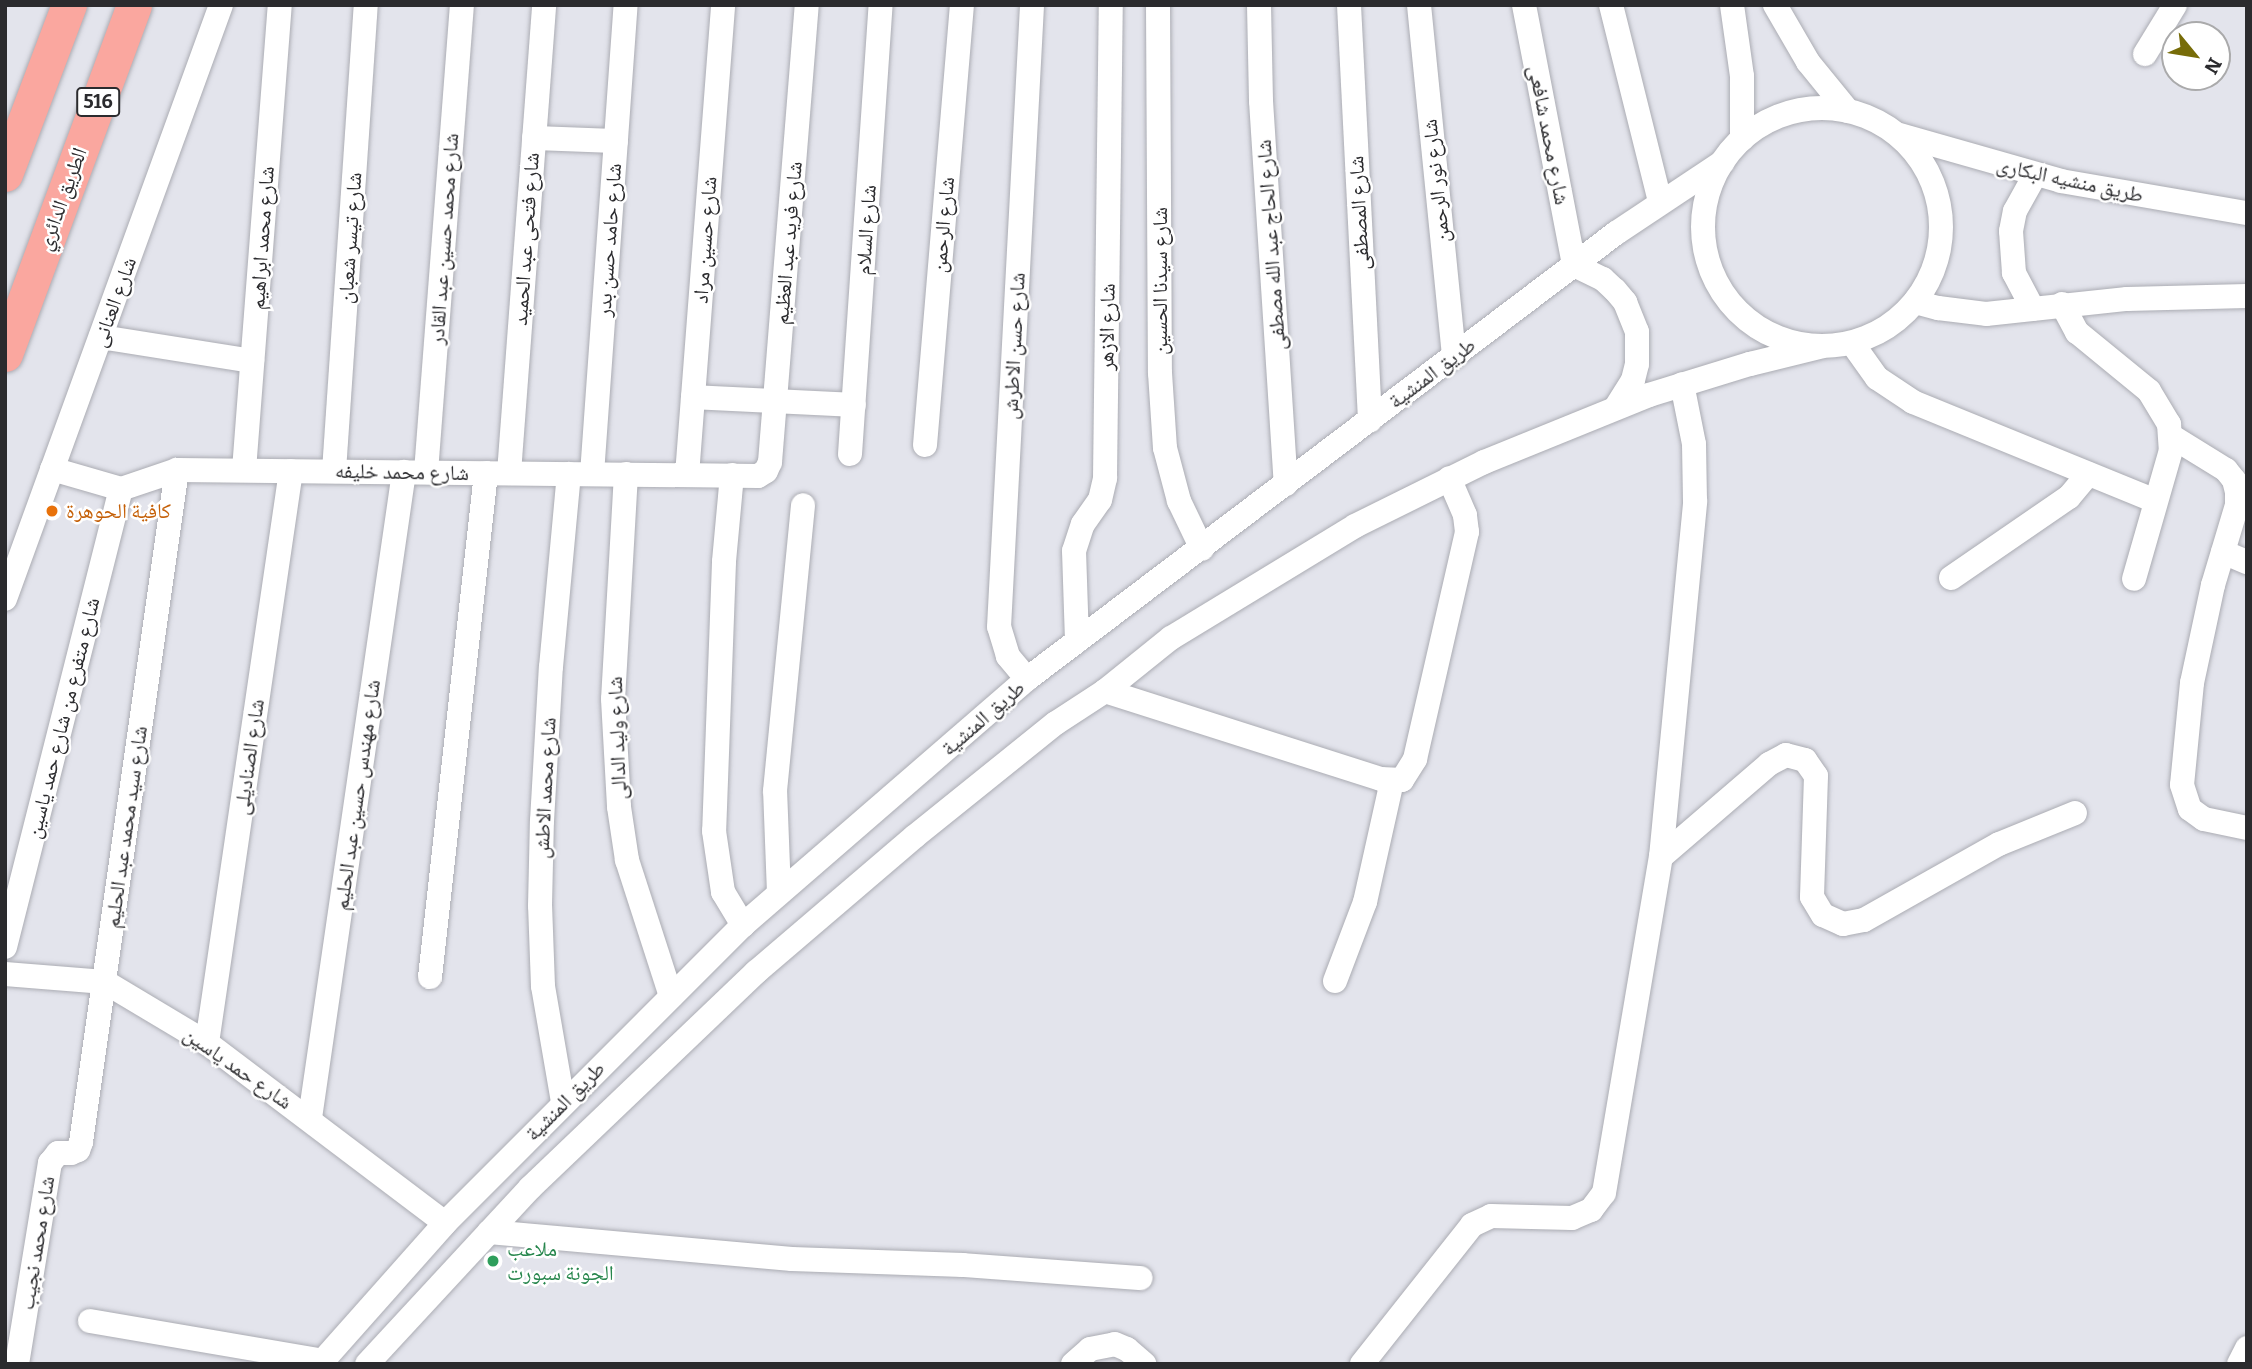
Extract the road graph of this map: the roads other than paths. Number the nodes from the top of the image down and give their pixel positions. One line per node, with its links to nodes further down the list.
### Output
1 (69, 5): 31 (highway)
2 (134, 5): 43 (highway, الطريق الدائري / 516)
3 (221, 5): 40 (street, شارع العنانى)
4 (280, 5): 45 (street, شارع محمد ابراهيم)
5 (366, 5): 59 (street, شارع تيسر شعبان)
6 (462, 5): 60 (street, شارع محمد حسين عبد القادر)
7 (544, 5): 27 (street, شارع فتحى عبد الحميد)
8 (626, 5): 29 (street, شارع حامد حسن بدر)
9 (723, 5): 47 (street, شارع حسين مراد)
10 (807, 5): 48 (street, شارع فريد عبد العظيم)
11 (881, 5): 49 (street, شارع السلام)
12 (962, 5): 53 (street, شارع الرحمن)
13 (1032, 5): 80 (street, شارع حسن الاطرش)
14 (1111, 5): 79 (street, شارع الازهر)
15 (1158, 5): 73 (street, شارع سيدنا الحسين)
16 (1259, 5): 69 (street, شارع الحاج عبد الله مصطفى)
17 (1349, 5): 51 (street, شارع المصطفى)
18 (1419, 5): 44 (street, شارع نور الرحمن)
19 (1524, 5): 35 (street, شارع محمد شافعى)
20 (1611, 5): 33 (street)
21 (1732, 5): 28 (street)
22 (1775, 5): 25 (street)
23 (2175, 5): 24 (street)
24 (2145, 54)
25 (1848, 111): 26 (street); 28 (street)
26 (1896, 134): 32 (street, طريق منشيه البكارى); 37 (street)
27 (534, 138): 29 (street); 61 (street, شارع فتحى عبد الحميد)
28 (1742, 139): 30 (street)
29 (616, 141): 62 (street, شارع حامد حسن بدر)
30 (1723, 162): 33 (street, طريق المنشية); 42 (street)
31 (5, 174)
32 (2035, 174): 34 (street, طريق منشيه البكارى); 39 (street)
33 (1660, 202): 35 (street, طريق المنشية)
34 (2247, 213)
35 (1574, 265): 44 (street, طريق المنشية); 50 (street)
36 (2247, 296): 38 (street)
37 (1915, 302): 39 (street); 41 (street)
38 (2062, 304): 39 (street); 52 (street)
39 (2033, 309)
40 (101, 337): 45 (street); 55 (street, شارع العنانى)
41 (1852, 343): 42 (street); 64 (street)
42 (1820, 347): 46 (street, طريق المنشية)
43 (5, 354)
44 (1454, 356): 51 (street, طريق المنشية)
45 (252, 361): 57 (street, شارع محمد ابراهيم)
46 (1682, 384): 50 (street, طريق المنشية); 85 (street)
47 (693, 397): 48 (street); 65 (street, شارع حسين مراد)
48 (775, 401): 49 (street); 67 (street, شارع فريد عبد العظيم)
49 (854, 405): 54 (street, شارع السلام)
50 (1616, 407): 68 (street, طريق المنشية)
51 (1370, 420): 69 (street, طريق المنشية)
52 (2171, 436): 71 (street); 74 (street)
53 (925, 444)
54 (850, 454)
55 (52, 469): 70 (street); 78 (street, شارع العنانى)
56 (177, 470): 57 (street, شارع محمد خليفه); 70 (street, شارع محمد خليفه); 92 (street, شارع سيد محمد عبد الحليم)
57 (244, 470): 58 (street, شارع محمد خليفه)
58 (291, 471): 59 (street, شارع محمد خليفه); 94 (street, شارع الصناديلى)
59 (334, 471): 60 (street, شارع محمد خليفه)
60 (415, 472): 61 (street, شارع محمد خليفه); 96 (street, شارع مهندس حسين عبد الحليم)
61 (497, 473): 62 (street, شارع محمد خليفه); 90 (street, شارع فتحى عبد الحميد)
62 (581, 474): 63 (street, شارع محمد خليفه); 95 (street, شارع محمد الاطش)
63 (626, 474): 65 (street, شارع محمد خليفه); 93 (street, شارع وليد الدالى)
64 (2088, 474): 71 (street); 76 (street)
65 (687, 475): 66 (street, شارع محمد خليفه)
66 (732, 475): 67 (street, شارع محمد خليفه); 87 (street)
67 (758, 476)
68 (1450, 478): 81 (street, طريق المنشية); 82 (street)
69 (1286, 484): 73 (street, طريق المنشية)
70 (121, 489): 88 (street, شارع متفرع من شارع حمد ياسين)
71 (2155, 501): 77 (street)
72 (803, 505): 86 (street)
73 (1202, 549): 79 (street, طريق المنشية)
74 (2223, 552): 75 (street); 84 (street)
75 (2247, 562)
76 (1951, 578)
77 (2134, 579)
78 (5, 599)
79 (1077, 641): 80 (street, طريق المنشية)
80 (1027, 679): 86 (street, طريق المنشية)
81 (1105, 691): 82 (street); 99 (street, طريق المنشية)
82 (1392, 781): 91 (street)
83 (2075, 813): 85 (street)
84 (2247, 828)
85 (1661, 857): 108 (street)
86 (779, 893): 87 (street, طريق المنشية)
87 (743, 925): 93 (street, طريق المنشية)
88 (5, 947)
89 (5, 974): 92 (street, شارع حمد ياسين)
90 (430, 977)
91 (1335, 981)
92 (105, 982): 94 (street, شارع حمد ياسين); 97 (street, شارع سيد محمد عبد الحليم)
93 (671, 996): 95 (street, طريق المنشية)
94 (207, 1043): 96 (street, شارع حمد ياسين)
95 (563, 1102): 98 (street, طريق المنشية)
96 (310, 1118): 98 (street, شارع حمد ياسين)
97 (50, 1163): 104 (street, شارع محمد نجيب)
98 (444, 1223): 103 (street, طريق المنشية)
99 (489, 1232): 100 (street); 105 (street, طريق المنشية)
100 (1141, 1278)
101 (90, 1321): 103 (street)
102 (2247, 1348): 109 (street)
103 (322, 1362)
104 (17, 1364)
105 (367, 1364)
106 (1073, 1364): 107 (street)
107 (1144, 1364)
108 (1363, 1364)
109 (2239, 1364)

